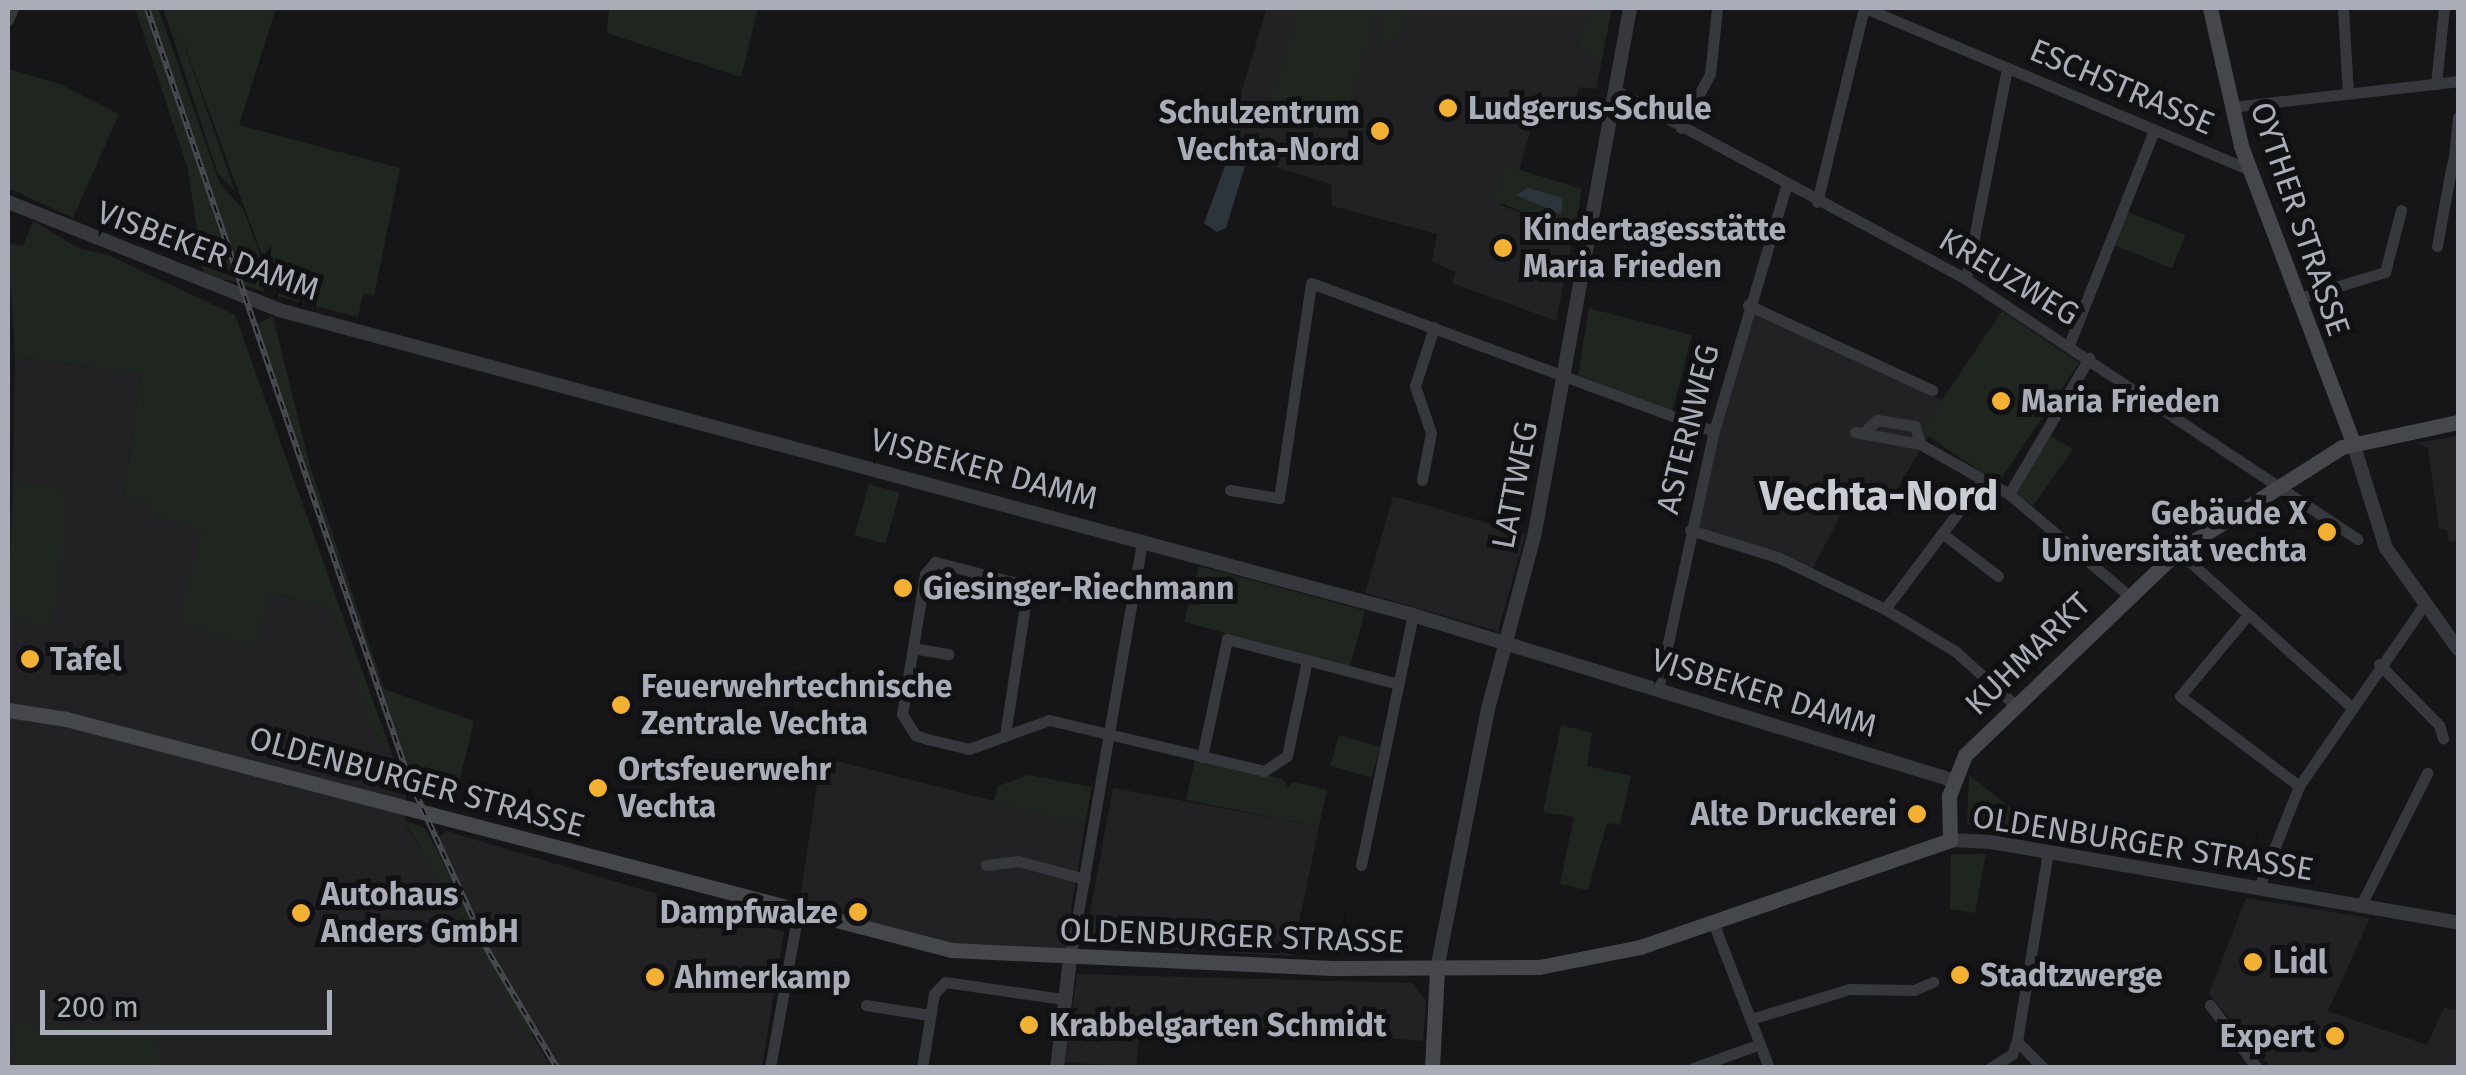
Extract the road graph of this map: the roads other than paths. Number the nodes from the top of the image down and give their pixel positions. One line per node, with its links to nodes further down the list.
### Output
1 (13, 8): 8 (street)
2 (1630, 8): 12 (street, LATTWEG)
3 (1717, 8): 16 (street)
4 (1864, 8): 9 (street, ESCHSTRASSE); 22 (street)
5 (2210, 8): 14 (main road, OYTHER STRASSE)
6 (2342, 8): 13 (street)
7 (2444, 8): 11 (street)
8 (8, 20)
9 (2007, 69): 17 (street, ESCHSTRASSE); 25 (street)
10 (2458, 82): 11 (street)
11 (2436, 84): 13 (street)
12 (1615, 90): 16 (street, KREUZWEG); 31 (street, LATTWEG)
13 (2348, 94): 14 (street)
14 (2231, 107): 19 (main road, OYTHER STRASSE)
15 (2458, 116): 18 (street)
16 (1680, 128): 20 (street, KREUZWEG)
17 (2154, 130): 19 (street, ESCHSTRASSE); 29 (street)
18 (2456, 158): 24 (street)
19 (2248, 169): 26 (main road, OYTHER STRASSE)
20 (1786, 186): 22 (street, KREUZWEG); 27 (street, ASTERNWEG)
21 (8, 202): 45 (street, VISBEKER DAMM)
22 (1817, 202): 25 (street, KREUZWEG)
23 (2402, 210): 26 (street)
24 (2437, 246)
25 (1966, 279): 29 (street, KREUZWEG)
26 (2296, 299): 36 (main road, OYTHER STRASSE)
27 (1748, 306): 32 (street); 34 (street, ASTERNWEG)
28 (1434, 326): 31 (street); 38 (street); 40 (street)
29 (2069, 345): 30 (street, KREUZWEG)
30 (2089, 358): 39 (street, KREUZWEG); 41 (street)
31 (1565, 374): 34 (street); 53 (street, LATTWEG)
32 (1932, 390)
33 (2458, 422): 36 (main road, KUHMARKT)
34 (1714, 432): 42 (street, ASTERNWEG)
35 (1859, 432): 37 (street)
36 (2353, 443): 39 (main road, KUHMARKT); 49 (street)
37 (1983, 479): 41 (street); 43 (street)
38 (1422, 480)
39 (2278, 487): 44 (street, KREUZWEG); 46 (main road, KUHMARKT)
40 (1230, 490)
41 (2008, 494): 48 (street)
42 (1690, 530): 50 (street); 60 (street, ASTERNWEG)
43 (1943, 534): 47 (street); 50 (street)
44 (2358, 539)
45 (1142, 540): 51 (street, VISBEKER DAMM); 64 (street)
46 (2178, 550): 48 (main road, KUHMARKT); 52 (street)
47 (1998, 576)
48 (2128, 595): 61 (main road, KUHMARKT)
49 (2424, 605): 55 (street); 58 (street)
50 (1885, 609): 61 (street)
51 (1412, 614): 53 (street, VISBEKER DAMM); 59 (street)
52 (2246, 616): 62 (street); 70 (street)
53 (1505, 641): 60 (street, VISBEKER DAMM); 82 (street, LATTWEG)
54 (913, 648): 56 (street); 65 (street); 65 (street)
55 (2458, 650)
56 (948, 654)
57 (1307, 660): 59 (street); 67 (street); 67 (street)
58 (2379, 664): 62 (street); 66 (street)
59 (1398, 684): 74 (street)
60 (1658, 689): 69 (street, VISBEKER DAMM)
61 (2016, 705): 69 (main road, KUHMARKT)
62 (2351, 707): 70 (street)
63 (8, 710): 78 (main road, OLDENBURGER STRASSE)
64 (1108, 733): 65 (street); 67 (street); 75 (street)
65 (1005, 735)
66 (2443, 738)
67 (1202, 757)
68 (2427, 773): 77 (street)
69 (1952, 780): 71 (main road)
70 (2300, 786): 76 (street)
71 (1950, 840): 72 (street, OLDENBURGER STRASSE); 79 (main road, OLDENBURGER STRASSE)
72 (2048, 851): 76 (street, OLDENBURGER STRASSE); 89 (street)
73 (986, 865): 75 (street)
74 (1361, 866)
75 (1085, 879): 81 (street)
76 (2259, 887): 77 (street, OLDENBURGER STRASSE)
77 (2361, 905): 80 (street, OLDENBURGER STRASSE)
78 (798, 913): 81 (main road, OLDENBURGER STRASSE); 91 (street)
79 (1713, 922): 82 (main road, OLDENBURGER STRASSE); 88 (street)
80 (2458, 923)
81 (1070, 959): 82 (main road, OLDENBURGER STRASSE); 84 (street)
82 (1438, 970): 94 (main road)
83 (1933, 982): 88 (street)
84 (1063, 999): 87 (street); 93 (street)
85 (866, 1006): 87 (street)
86 (2210, 1006): 99 (street)
87 (929, 1015): 92 (street)
88 (1751, 1019): 90 (street)
89 (2017, 1041): 97 (street); 98 (street)
90 (1760, 1044): 95 (street); 96 (street)
91 (770, 1068)
92 (922, 1068)
93 (1057, 1068)
94 (1432, 1068)
95 (1694, 1068)
96 (1769, 1068)
97 (1990, 1068)
98 (2043, 1068)
99 (2258, 1068)

